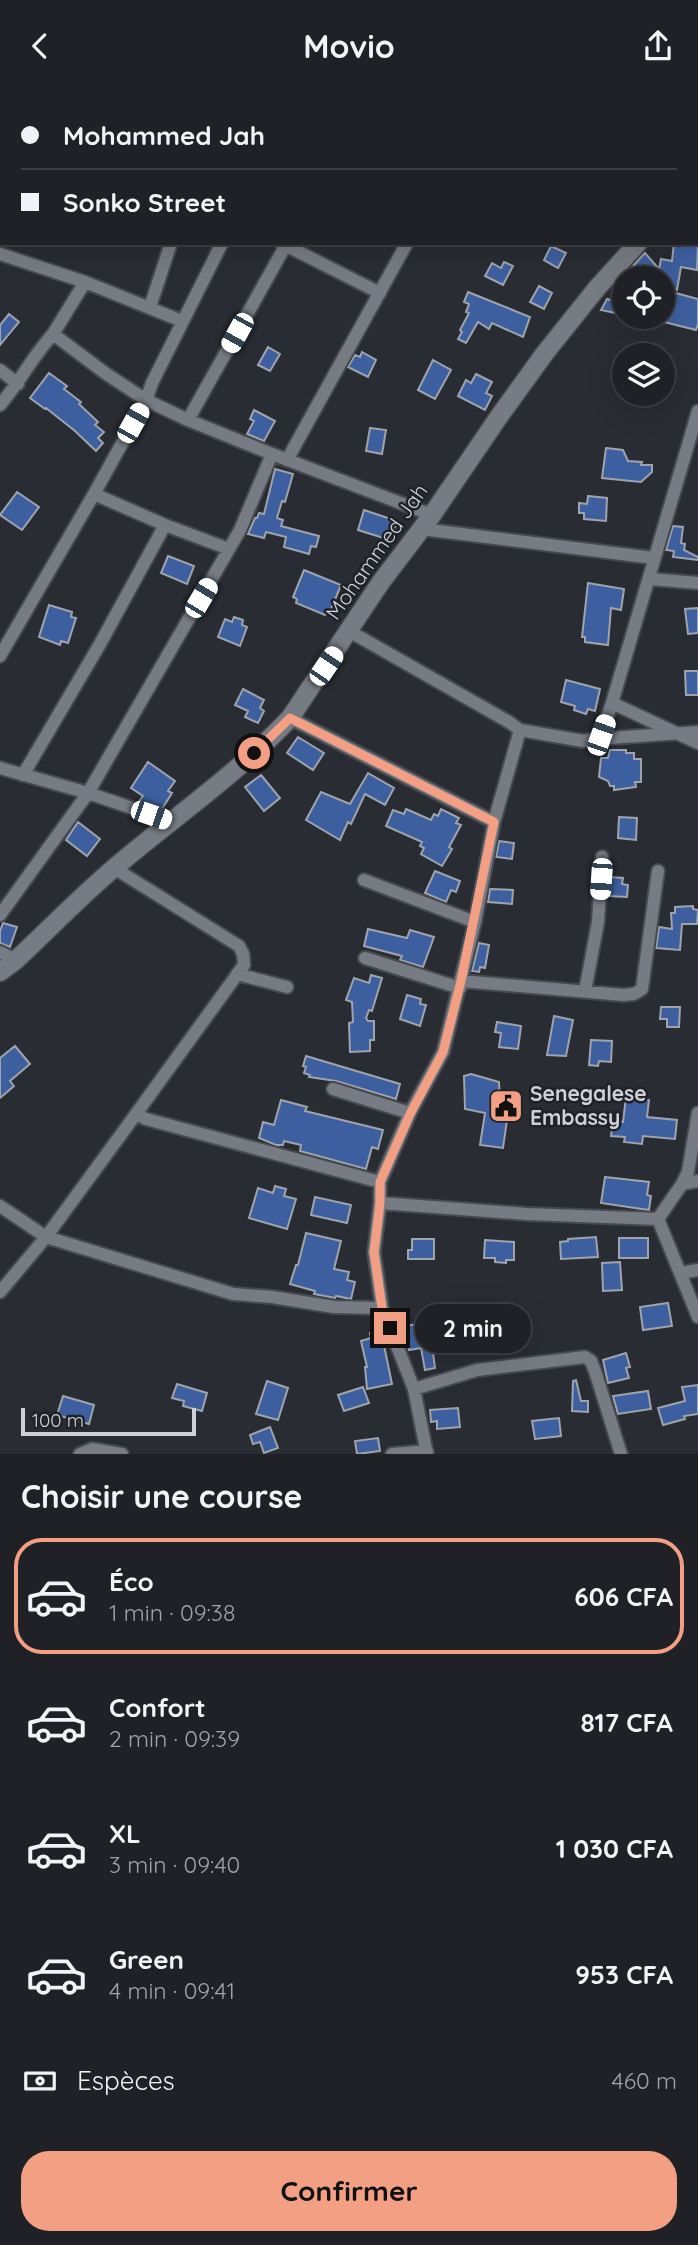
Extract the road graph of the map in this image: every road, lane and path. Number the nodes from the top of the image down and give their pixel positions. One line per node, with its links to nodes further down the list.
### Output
1 (170, 245): 10 (street)
2 (221, 245): 11 (street)
3 (283, 245): 18 (street)
4 (286, 245): 9 (street)
5 (406, 245): 9 (street)
6 (636, 245): 22 (street, Mohammed Jah)
7 (0, 254): 8 (street)
8 (85, 282): 10 (street); 12 (street)
9 (380, 293): 20 (street)
10 (150, 307): 11 (street)
11 (182, 321): 15 (street)
12 (53, 334): 14 (street); 15 (street)
13 (0, 370): 14 (street)
14 (18, 384): 16 (street)
15 (146, 400): 18 (street); 21 (street)
16 (0, 405)
17 (698, 411): 25 (street)
18 (188, 420): 19 (street)
19 (272, 454): 20 (street); 24 (street)
20 (287, 460): 22 (street)
21 (94, 494): 23 (street); 29 (street)
22 (427, 522): 25 (street); 28 (street, Mohammed Jah)
23 (165, 525): 24 (street); 38 (street)
24 (229, 549): 39 (street)
25 (654, 558): 26 (street)
26 (650, 579): 27 (street); 30 (street)
27 (698, 583)
28 (349, 631): 31 (street, Mohammed Jah); 32 (street)
29 (0, 654)
30 (612, 703): 34 (street); 35 (street)
31 (290, 718): 40 (street, Mohammed Jah); 41 (street)
32 (520, 730): 35 (street); 41 (street)
33 (698, 732): 34 (street)
34 (681, 733): 35 (street); 36 (street)
35 (594, 740)
36 (698, 743)
37 (0, 768): 38 (street)
38 (23, 775): 39 (street)
39 (88, 793): 40 (street); 46 (street)
40 (173, 822): 43 (street, Mohammed Jah)
41 (494, 822): 47 (street)
42 (602, 857): 54 (street)
43 (114, 868): 48 (street, Mohammed Jah); 51 (street)
44 (659, 871): 54 (street)
45 (363, 880): 47 (street)
46 (0, 915)
47 (475, 922): 52 (street)
48 (8, 956): 50 (street, Mohammed Jah)
49 (365, 958): 52 (street)
50 (0, 972)
51 (237, 974): 53 (street); 56 (street)
52 (461, 984): 54 (street); 57 (street)
53 (287, 987)
54 (584, 991)
55 (332, 1089): 57 (street)
56 (136, 1114): 60 (street); 65 (street)
57 (410, 1114): 60 (street)
58 (698, 1114): 61 (street)
59 (698, 1181): 61 (street)
60 (380, 1182): 62 (street)
61 (682, 1184): 64 (street)
62 (380, 1203): 64 (street); 69 (street)
63 (0, 1206): 65 (street)
64 (658, 1219): 67 (street)
65 (46, 1237): 68 (street); 69 (street)
66 (698, 1270): 67 (street)
67 (681, 1273): 70 (street)
68 (0, 1292)
69 (382, 1308): 71 (street)
70 (698, 1317)
71 (414, 1388): 72 (street); 76 (street)
72 (427, 1453): 75 (street)
73 (80, 1454): 74 (street)
74 (122, 1454)
75 (392, 1454)
76 (621, 1454)

